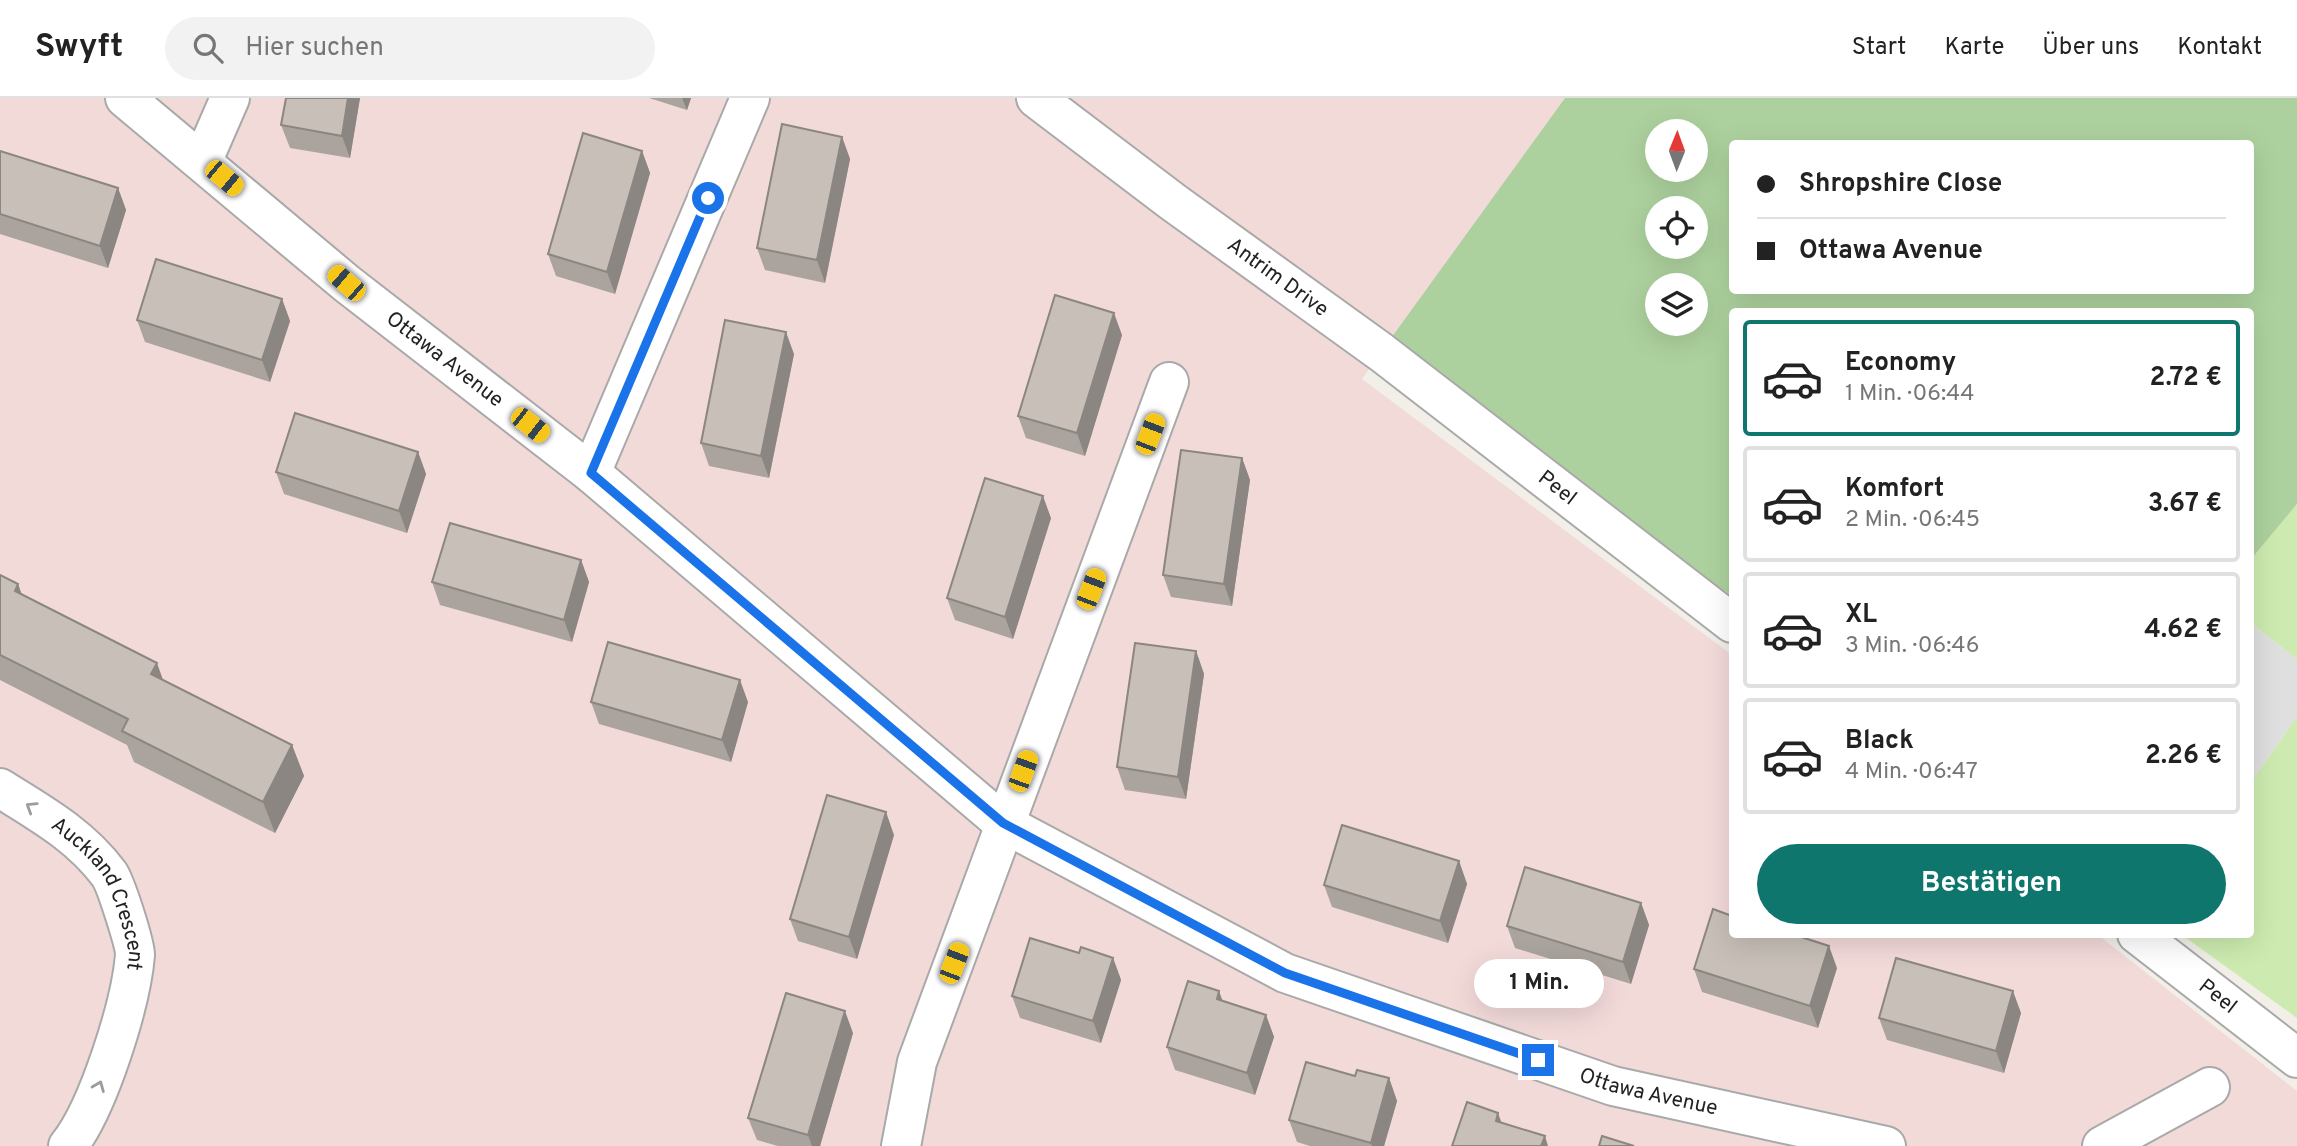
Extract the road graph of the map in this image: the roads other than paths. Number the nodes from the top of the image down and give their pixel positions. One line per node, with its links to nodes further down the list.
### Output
1 (125, 98): 5 (street, Ottawa Avenue)
2 (230, 98): 5 (street)
3 (750, 98): 8 (street)
4 (1036, 98): 6 (street, Antrim Drive)
5 (203, 160): 8 (street, Ottawa Avenue)
6 (1381, 352): 9 (street, Peel)
7 (1169, 382): 11 (street)
8 (591, 473): 11 (street, Ottawa Avenue)
9 (1729, 621)
10 (0, 788): 15 (street, Auckland Crescent, one-way to 10)
11 (1003, 823): 16 (street); 17 (street, Ottawa Avenue)
12 (2142, 938): 13 (street, Peel)
13 (2297, 1058)
14 (2210, 1087): 18 (street)
15 (68, 1146)
16 (901, 1146)
17 (1886, 1146)
18 (2102, 1146)

